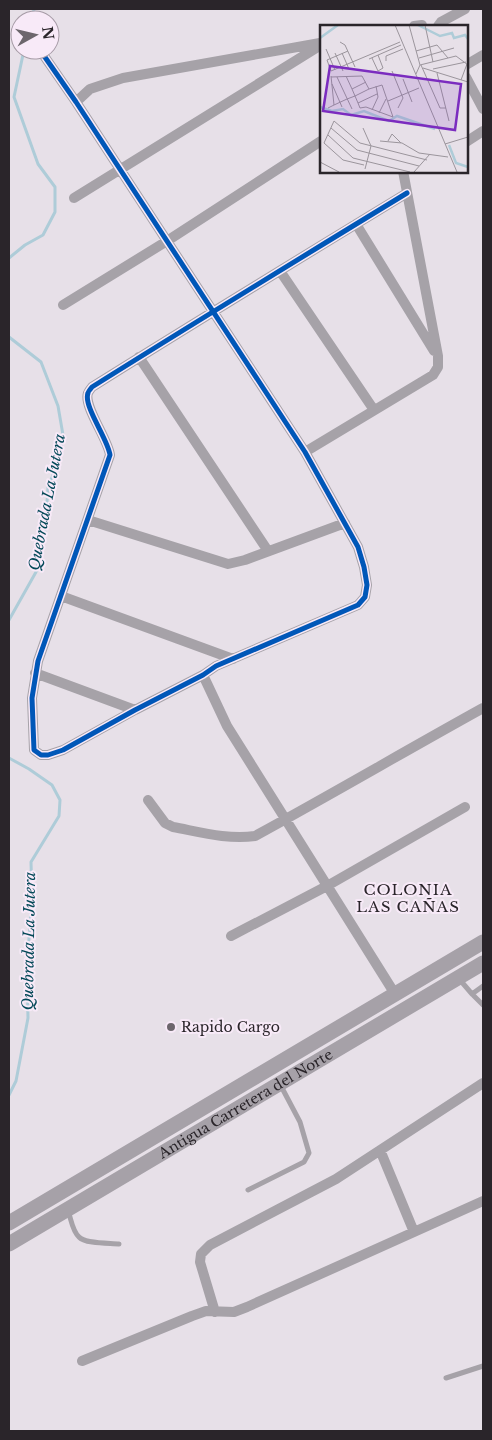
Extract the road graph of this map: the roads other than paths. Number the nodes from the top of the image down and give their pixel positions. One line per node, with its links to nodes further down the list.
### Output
1 (465, 9): 2 (street)
2 (439, 25)
3 (320, 44): 9 (street)
4 (320, 45): 14 (street)
5 (483, 55): 7 (street)
6 (47, 60): 9 (street)
7 (467, 65)
8 (467, 79): 10 (street)
9 (76, 102): 14 (street)
10 (483, 108)
11 (483, 131): 12 (street)
12 (467, 141)
13 (320, 142): 19 (street)
14 (120, 169): 17 (street); 19 (street)
15 (403, 172): 16 (street)
16 (407, 193): 18 (street); 23 (street)
17 (74, 198)
18 (356, 224): 20 (street); 23 (street)
19 (167, 241): 21 (street); 22 (street)
20 (280, 271): 22 (street); 25 (street)
21 (63, 305)
22 (213, 312): 24 (street); 26 (street)
23 (438, 356): 25 (street)
24 (139, 357): 27 (street); 29 (street)
25 (374, 410): 26 (street)
26 (304, 452): 28 (street)
27 (88, 520): 29 (street); 30 (street)
28 (345, 523): 29 (street); 31 (street)
29 (268, 551)
30 (61, 596): 31 (street); 32 (street)
31 (233, 659): 33 (street)
32 (35, 673): 35 (street); 35 (street)
33 (203, 675): 35 (street); 38 (street)
34 (483, 708): 38 (street)
35 (135, 710)
36 (148, 800): 38 (street)
37 (464, 807): 39 (street)
38 (285, 820): 39 (street)
39 (327, 886): 40 (street); 45 (street)
40 (231, 936)
41 (483, 942): 45 (main road, Antigua Carretera del Norte)
42 (483, 963): 43 (main road, Antigua Carretera del Norte)
43 (458, 977): 46 (lane); 48 (main road, Antigua Carretera del Norte)
44 (483, 986): 46 (lane)
45 (395, 994): 54 (main road, Antigua Carretera del Norte)
46 (472, 994): 47 (lane)
47 (483, 1005)
48 (280, 1083): 51 (lane); 53 (main road, Antigua Carretera del Norte)
49 (483, 1083): 50 (street)
50 (380, 1150): 55 (street); 58 (street)
51 (248, 1190)
52 (483, 1201): 55 (street)
53 (68, 1210): 56 (main road, Antigua Carretera del Norte); 57 (lane)
54 (9, 1223)
55 (414, 1232): 58 (street)
56 (9, 1244)
57 (119, 1244)
58 (214, 1312): 59 (street)
59 (82, 1361)
60 (483, 1366): 61 (lane)
61 (446, 1378)

